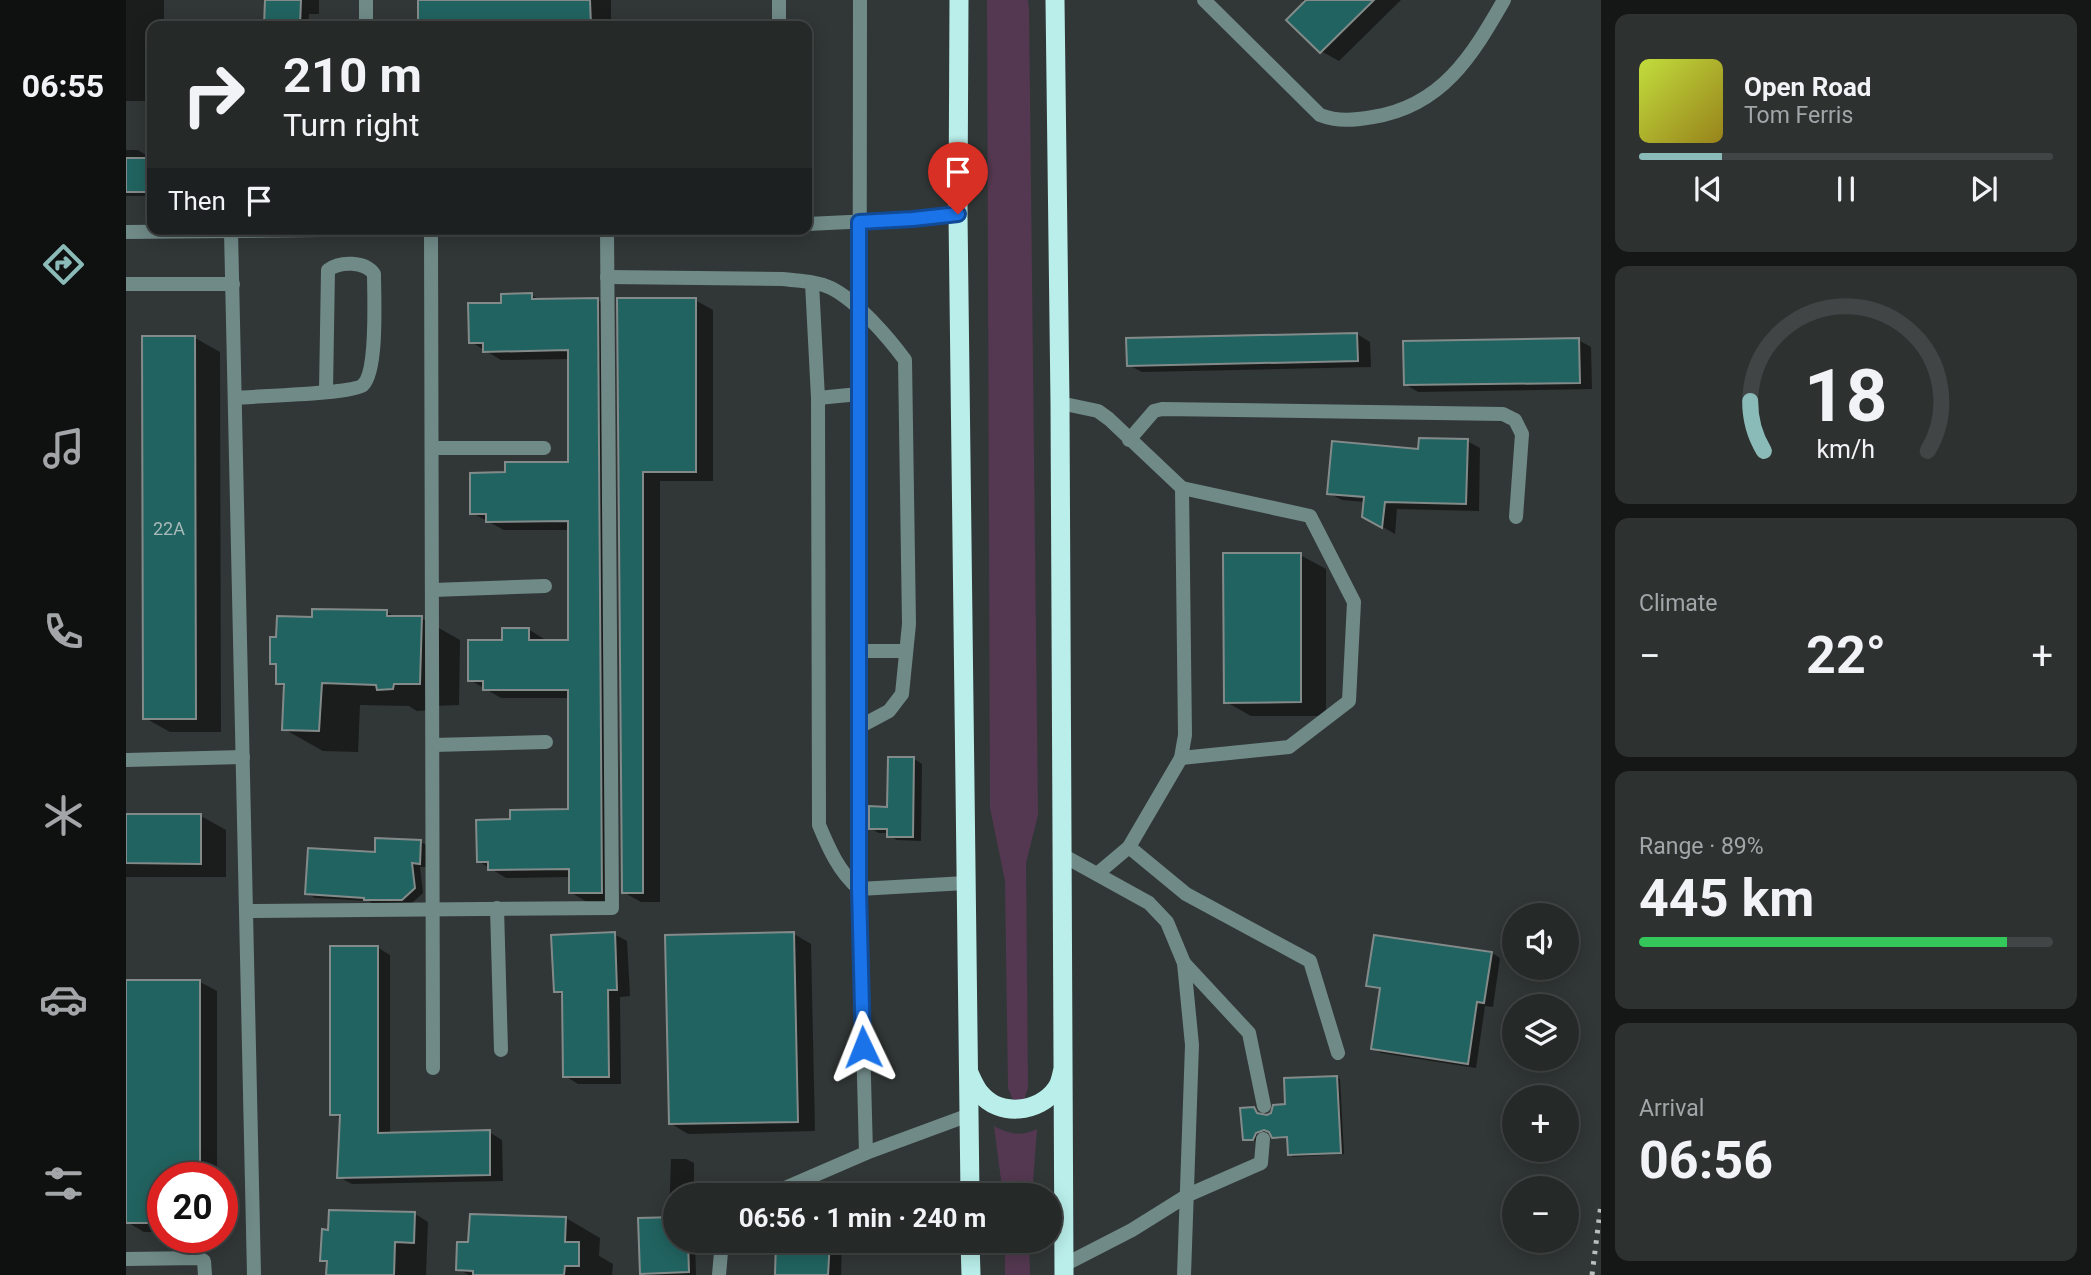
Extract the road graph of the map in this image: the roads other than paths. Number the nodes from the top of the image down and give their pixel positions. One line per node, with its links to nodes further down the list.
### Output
1 (366, 0): 8 (street)
2 (779, 0): 9 (street)
3 (860, 0): 11 (street)
4 (959, 0): 10 (highway)
5 (1055, 0): 27 (highway)
6 (1204, 0): 7 (street)
7 (1504, 0)
8 (366, 21)
9 (779, 21)
10 (958, 214): 11 (street); 46 (highway)
11 (859, 222): 12 (street); 22 (street)
12 (812, 224)
13 (126, 232): 14 (street)
14 (147, 232)
15 (231, 235): 21 (street)
16 (431, 235): 30 (street)
17 (607, 235): 18 (street)
18 (607, 277): 19 (street); 48 (street)
19 (812, 283): 22 (street); 26 (street)
20 (126, 284): 21 (street)
21 (233, 284): 25 (street)
22 (859, 310): 24 (street); 36 (street)
23 (326, 391): 23 (street); 25 (street)
24 (859, 394): 26 (street); 35 (street)
25 (235, 398): 40 (street)
26 (818, 398): 47 (street)
27 (1060, 403): 28 (street); 44 (highway)
28 (1129, 440): 31 (street); 32 (street)
29 (544, 448): 30 (street)
30 (432, 449): 34 (street)
31 (1182, 488): 41 (street); 41 (street)
32 (1516, 517)
33 (545, 586): 34 (street)
34 (433, 590): 39 (street)
35 (859, 651): 36 (street); 37 (street)
36 (906, 652): 37 (street)
37 (859, 727): 47 (street)
38 (546, 742): 39 (street)
39 (433, 745): 49 (street)
40 (243, 757): 42 (street); 50 (street)
41 (1181, 758): 43 (street)
42 (126, 760)
43 (1129, 847): 45 (street); 53 (street)
44 (1064, 856): 45 (street); 54 (highway)
45 (1097, 874): 51 (street)
46 (966, 883): 47 (street); 56 (highway)
47 (859, 889): 60 (street)
48 (497, 908): 49 (street); 52 (street)
49 (434, 909): 50 (street); 55 (street)
50 (247, 911): 69 (street)
51 (1184, 962): 57 (street); 63 (street)
52 (500, 1050)
53 (1338, 1053)
54 (1065, 1067): 56 (highway); 67 (highway)
55 (433, 1068)
56 (968, 1072): 58 (highway)
57 (1264, 1106)
58 (969, 1115): 60 (street); 62 (highway)
59 (1263, 1139): 63 (street)
60 (866, 1153): 61 (street)
61 (797, 1183)
62 (970, 1183)
63 (1188, 1195): 67 (street); 72 (street)
64 (721, 1253): 70 (street)
65 (970, 1253): 71 (highway)
66 (126, 1259): 68 (street)
67 (1064, 1270)
68 (205, 1275)
69 (254, 1275)
70 (719, 1275)
71 (971, 1275)
72 (1184, 1275)

